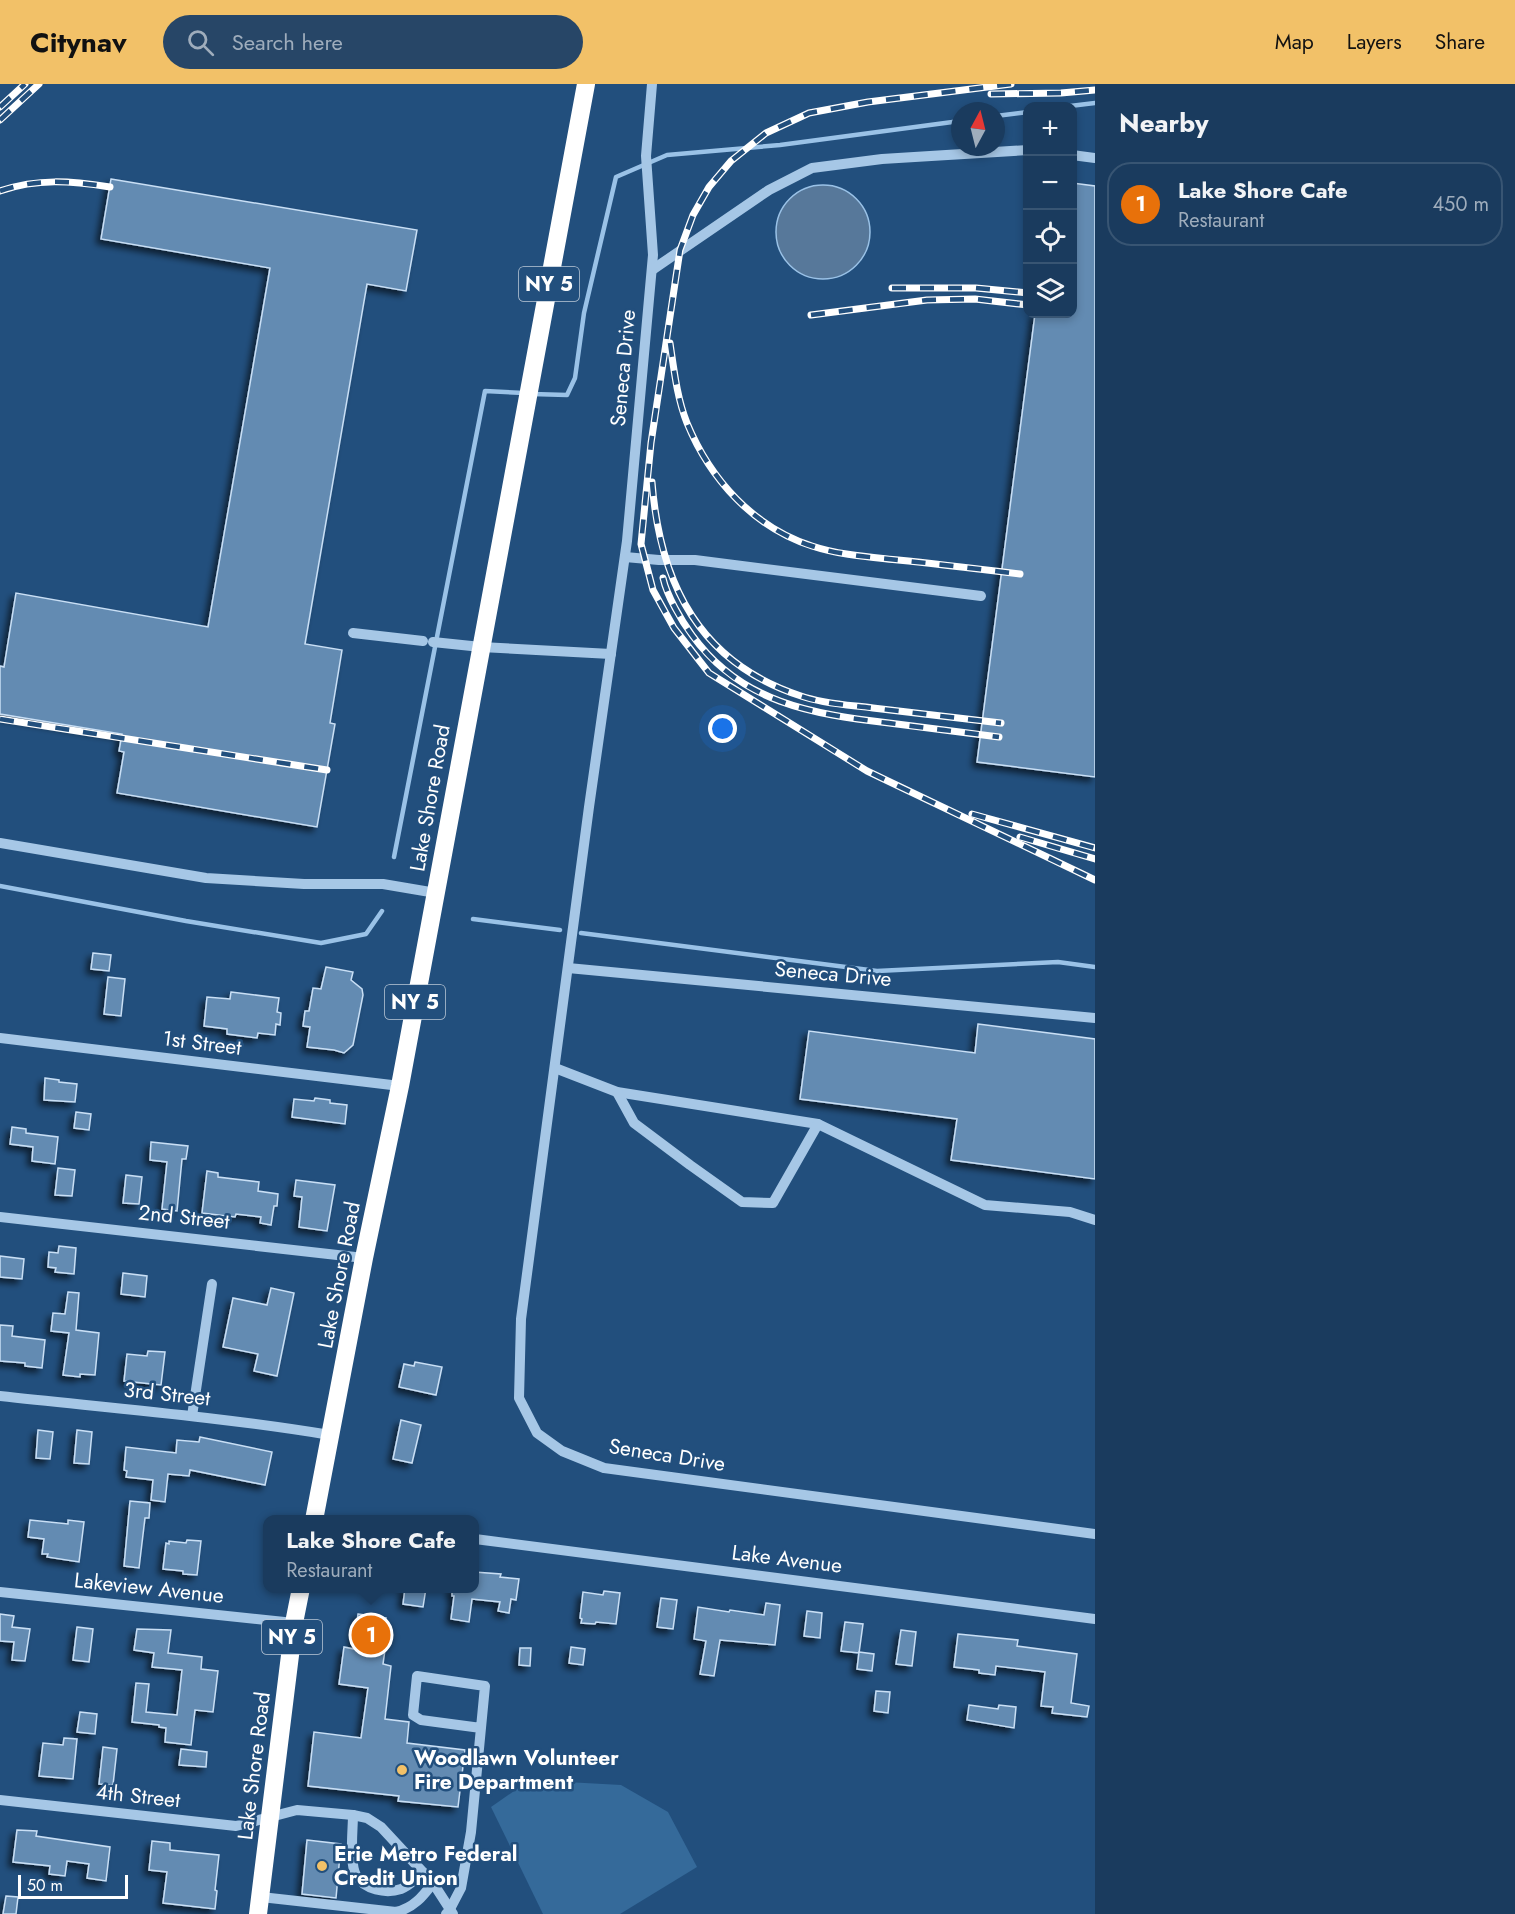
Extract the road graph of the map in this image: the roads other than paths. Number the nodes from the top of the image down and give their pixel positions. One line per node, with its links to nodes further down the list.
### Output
1 (586, 84): 10 (highway, Lake Shore Road / NY 5)
2 (652, 84): 6 (street, Seneca Drive)
3 (1023, 150): 6 (street)
4 (1077, 156): 5 (street)
5 (1095, 158)
6 (652, 270): 7 (street, Seneca Drive)
7 (625, 557): 8 (street); 11 (street, Seneca Drive)
8 (981, 596)
9 (353, 633): 10 (street)
10 (481, 647): 11 (street); 13 (highway, Lake Shore Road / NY 5)
11 (611, 654): 14 (street, Seneca Drive)
12 (0, 843): 13 (street)
13 (436, 893): 18 (highway, Lake Shore Road / NY 5)
14 (568, 968): 15 (street, Seneca Drive); 17 (street, Seneca Drive)
15 (1095, 1017)
16 (0, 1038): 18 (street, 1st Street)
17 (555, 1068): 19 (street); 29 (street, Seneca Drive)
18 (400, 1086): 23 (highway, Lake Shore Road / NY 5)
19 (617, 1092): 20 (street); 20 (street)
20 (818, 1124): 22 (street)
21 (0, 1217): 23 (street, 2nd Street)
22 (1095, 1220)
23 (364, 1258): 27 (highway, Lake Shore Road / NY 5)
24 (212, 1284): 26 (street)
25 (0, 1396): 26 (street, 3rd Street)
26 (192, 1416): 27 (street, 3rd Street)
27 (330, 1435): 28 (highway, Lake Shore Road / NY 5)
28 (315, 1515)
29 (1095, 1534)
30 (479, 1540): 33 (street, Lake Avenue)
31 (0, 1592): 34 (street, Lakeview Avenue)
32 (300, 1593): 34 (highway, Lake Shore Road / NY 5)
33 (1095, 1619)
34 (294, 1623): 38 (highway, Lake Shore Road / NY 5)
35 (481, 1728): 35 (street); 42 (street)
36 (0, 1800): 38 (street, 4th Street)
37 (353, 1815): 38 (street, 4th Street); 39 (street, 4th Street); 39 (street)
38 (270, 1817): 41 (highway, Lake Shore Road / NY 5)
39 (424, 1873): 40 (street, 4th Street)
40 (433, 1883): 41 (street); 42 (street, 4th Street)
41 (260, 1905)
42 (449, 1913)

